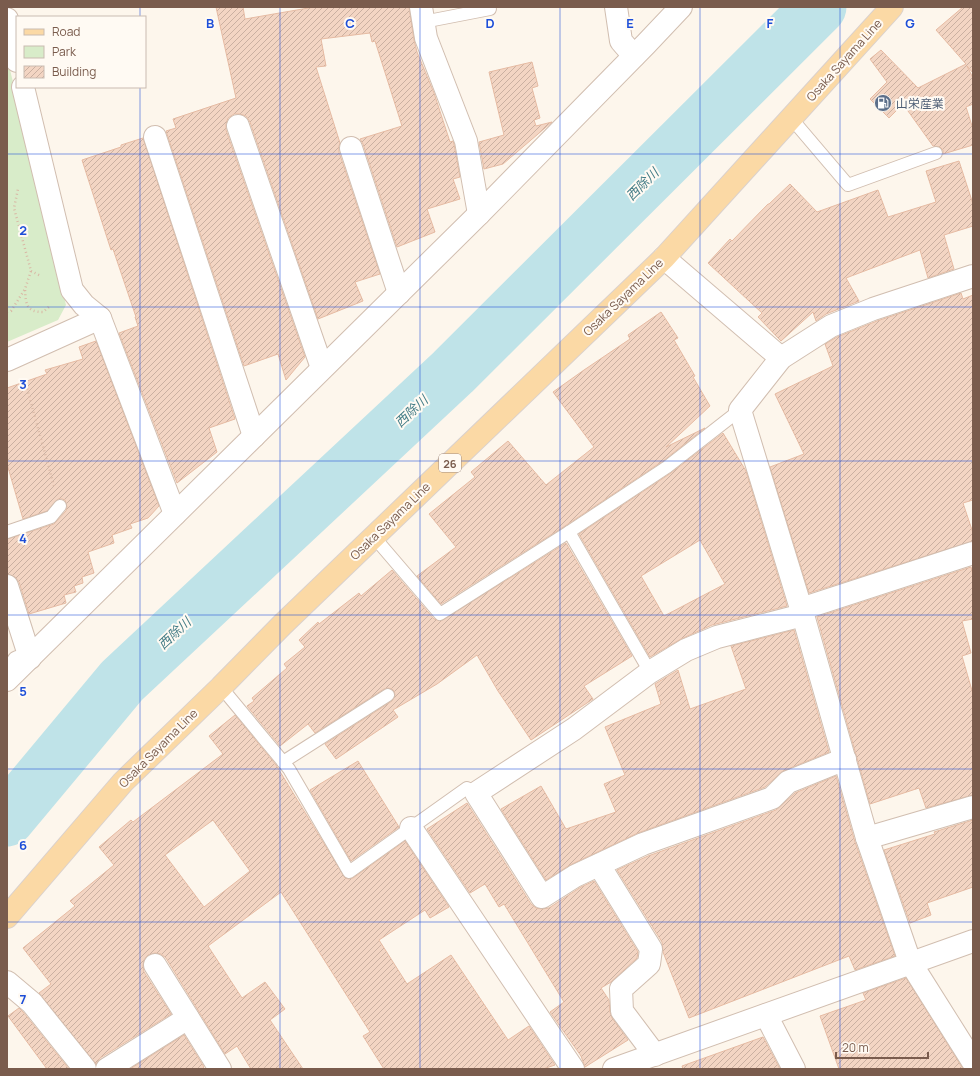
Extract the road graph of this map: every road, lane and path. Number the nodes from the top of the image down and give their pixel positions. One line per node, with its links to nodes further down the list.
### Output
1 (616, 7): 7 (street)
2 (681, 7): 7 (street)
3 (892, 7): 10 (main road, Osaka Sayama Line / 26)
4 (490, 9): 5 (lane)
5 (422, 14): 16 (street)
6 (7, 19): 8 (street)
7 (634, 56): 16 (street)
8 (16, 57)
9 (23, 88): 25 (street)
10 (792, 118): 14 (lane); 17 (main road, Osaka Sayama Line / 26)
11 (238, 126): 28 (street)
12 (156, 137): 30 (street)
13 (352, 148): 22 (street)
14 (936, 153)
15 (19, 186): 18 (path)
16 (479, 214): 22 (street)
17 (664, 258): 27 (street); 35 (main road, Osaka Sayama Line / 26)
18 (30, 271): 20 (path); 21 (path)
19 (973, 276): 27 (street)
20 (46, 279)
21 (25, 288): 23 (path); 24 (path)
22 (399, 293): 28 (street)
23 (52, 300)
24 (7, 312)
25 (100, 318): 26 (street); 32 (street)
26 (12, 358): 31 (path)
27 (781, 358): 29 (street)
28 (322, 368): 30 (street)
29 (740, 410): 34 (lane); 38 (street)
30 (254, 436): 32 (street)
31 (60, 506): 33 (lane)
32 (175, 514): 39 (street)
33 (7, 532)
34 (569, 532): 35 (lane); 41 (lane)
35 (374, 537): 43 (main road, Osaka Sayama Line / 26)
36 (973, 553): 38 (street)
37 (7, 586): 39 (street)
38 (802, 612): 41 (street); 45 (street)
39 (30, 658): 40 (street); 42 (street)
40 (7, 666)
41 (650, 672): 47 (street)
42 (7, 680)
43 (221, 687): 46 (lane); 52 (main road, Osaka Sayama Line / 26)
44 (388, 695): 46 (lane)
45 (844, 759): 50 (street); 51 (street)
46 (283, 762): 49 (lane)
47 (476, 793): 49 (lane); 51 (street)
48 (973, 807): 50 (street)
49 (411, 828): 64 (street)
50 (867, 838): 54 (street)
51 (599, 865): 59 (street)
52 (7, 918)
53 (973, 940): 54 (street)
54 (910, 962): 57 (street); 60 (street)
55 (155, 965): 58 (street)
56 (7, 982): 61 (street)
57 (766, 1015): 59 (street); 66 (street)
58 (188, 1018): 62 (street); 63 (street)
59 (655, 1055): 65 (street)
60 (973, 1062)
61 (85, 1069)
62 (107, 1069)
63 (220, 1069)
64 (573, 1069)
65 (614, 1069)
66 (794, 1069)

